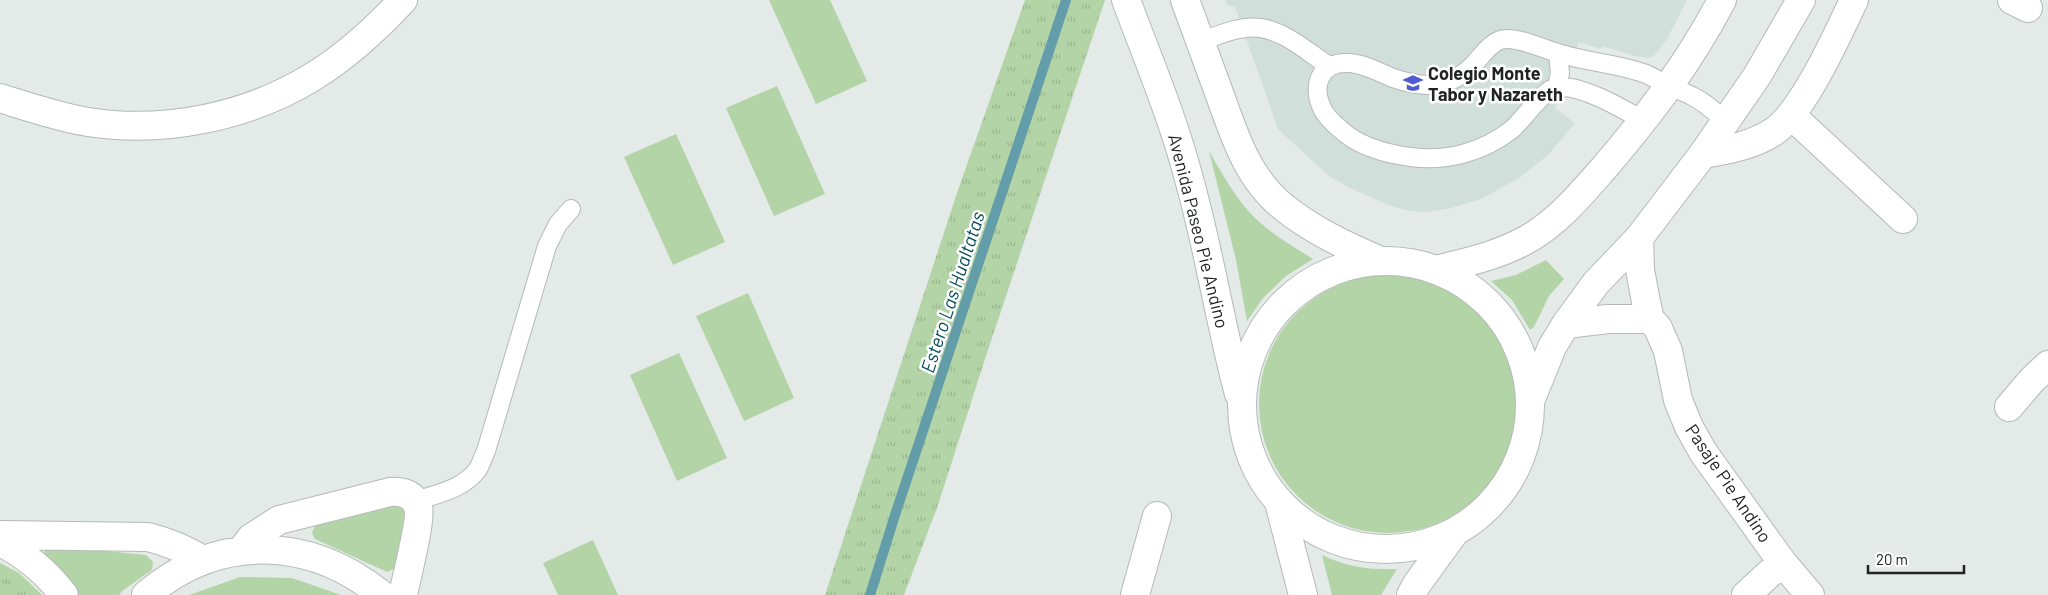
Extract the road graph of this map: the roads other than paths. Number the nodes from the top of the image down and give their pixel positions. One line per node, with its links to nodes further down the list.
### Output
1 (403, 0): 12 (street)
2 (1185, 0): 7 (street)
3 (1722, 0): 11 (street)
4 (1801, 0): 15 (street)
5 (1854, 0): 13 (street)
6 (1127, 4): 27 (street, Avenida Paseo Pie Andino)
7 (1200, 42): 9 (lane); 20 (street)
8 (1558, 53): 9 (lane); 10 (lane); 11 (lane)
9 (1329, 66): 10 (lane)
10 (1556, 87): 14 (lane)
11 (1670, 87): 14 (street); 15 (lane)
12 (0, 98)
13 (1792, 116): 16 (street); 18 (street)
14 (1644, 121): 21 (street)
15 (1726, 122): 16 (street)
16 (1703, 154): 19 (street)
17 (571, 209): 28 (lane)
18 (1902, 218)
19 (1639, 238): 22 (street, Pasaje Pie Andino); 23 (street)
20 (1381, 262): 21 (street); 27 (street)
21 (1436, 270): 25 (street)
22 (1650, 318): 23 (street); 36 (street, Pasaje Pie Andino)
23 (1566, 324): 25 (street)
24 (2048, 365): 26 (street)
25 (1531, 399): 31 (street)
26 (2009, 407)
27 (1242, 408): 29 (street)
28 (415, 501): 34 (street); 40 (street)
29 (1279, 502): 31 (street); 42 (street)
30 (1157, 516): 41 (street)
31 (1454, 533): 43 (street)
32 (0, 535): 35 (street)
33 (0, 542): 37 (street)
34 (241, 551): 35 (street); 39 (street)
35 (203, 560): 38 (street)
36 (1782, 562): 44 (street, Pasaje Pie Andino); 45 (street, Pasaje Pie Andino)
37 (64, 595)
38 (146, 595)
39 (382, 595)
40 (403, 595)
41 (1135, 595)
42 (1303, 595)
43 (1411, 595)
44 (1746, 595)
45 (1810, 595)

